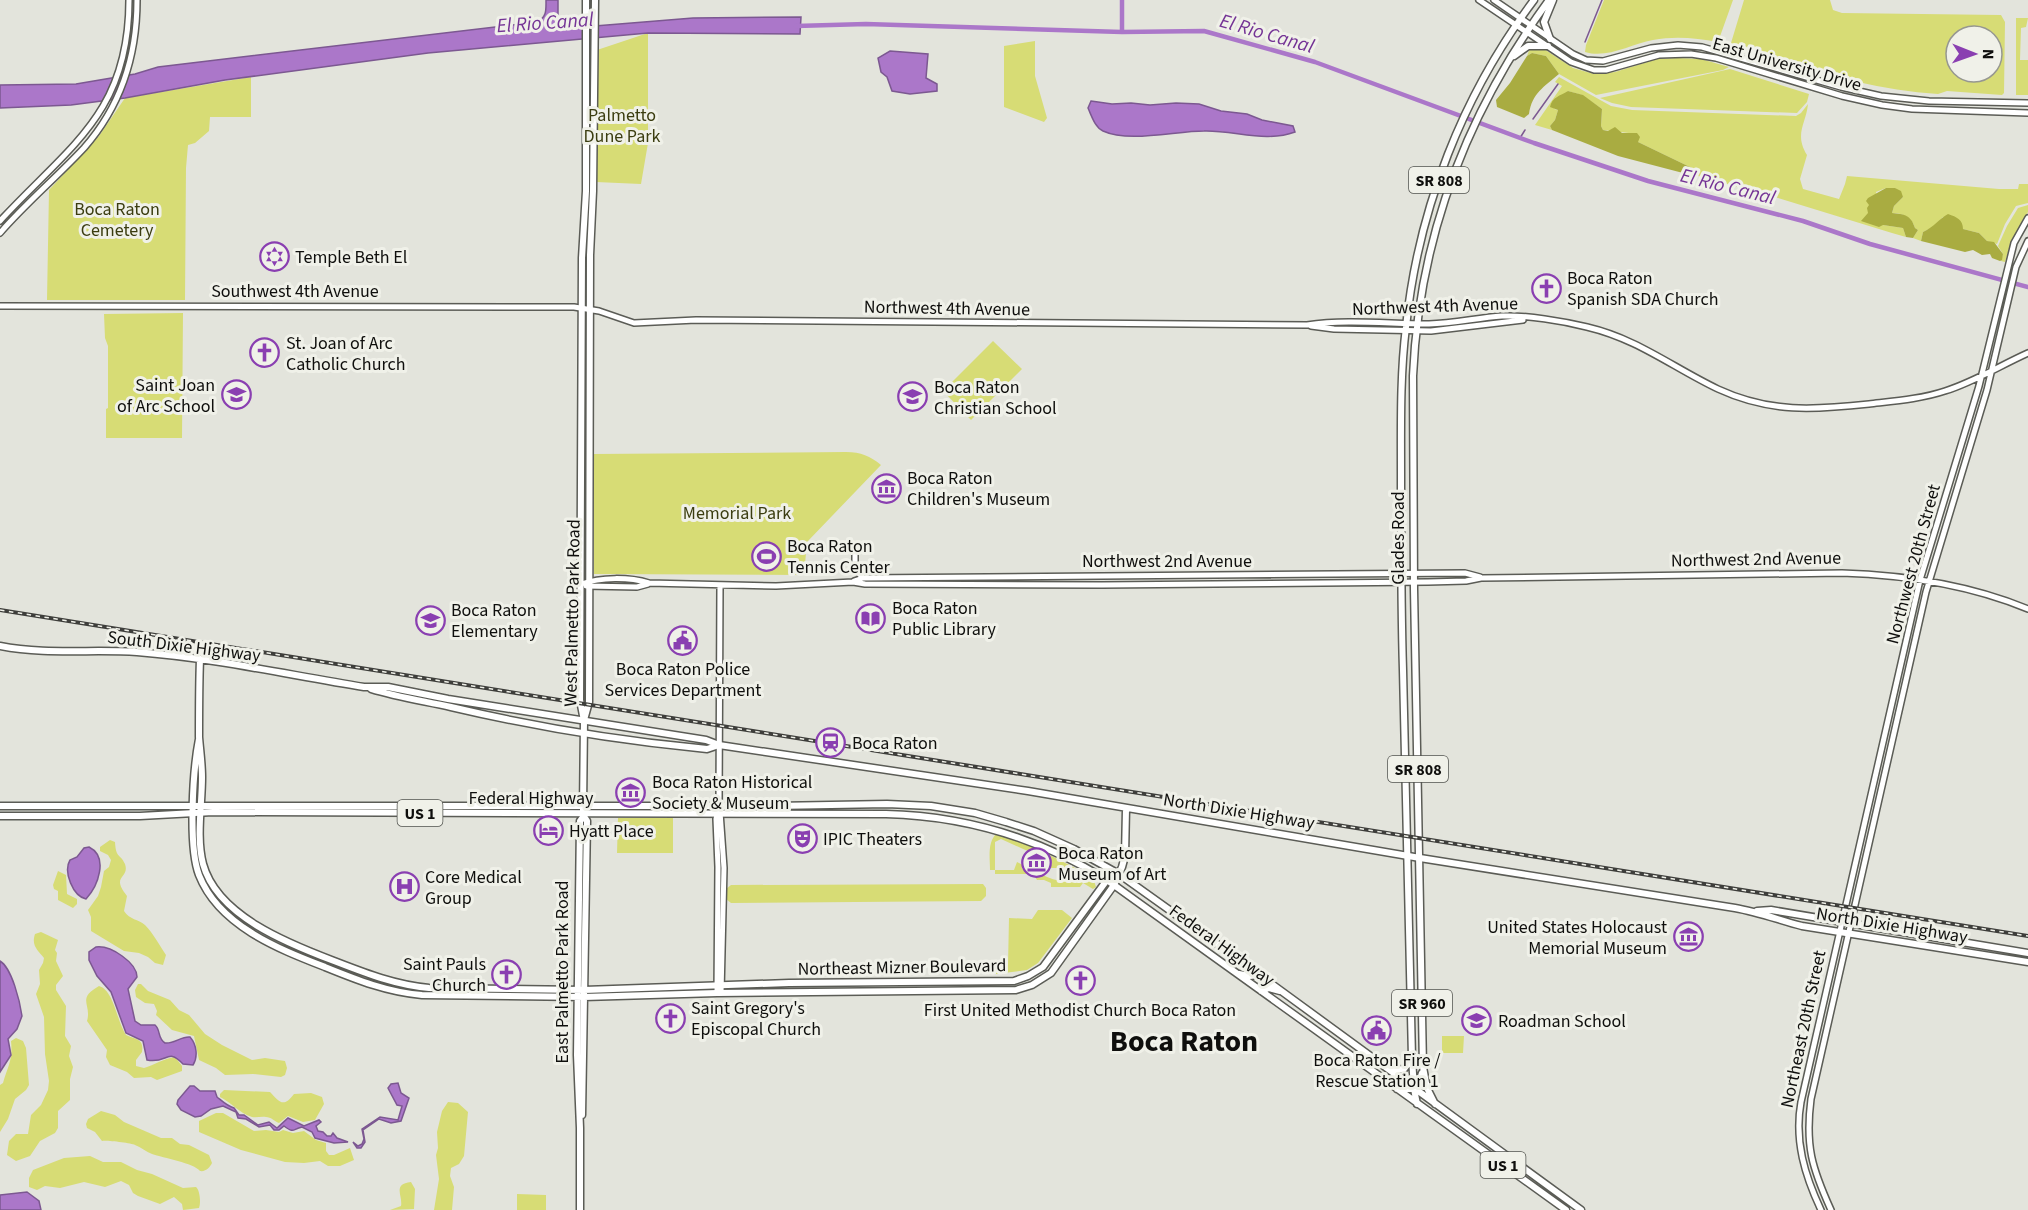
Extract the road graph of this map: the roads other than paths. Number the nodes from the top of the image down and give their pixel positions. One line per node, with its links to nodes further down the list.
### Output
1 (129, 0): 16 (street)
2 (137, 0): 17 (street)
3 (586, 0): 27 (main road, West Palmetto Park Road)
4 (595, 0): 28 (main road, West Palmetto Park Road)
5 (1479, 0): 10 (street, East University Drive)
6 (1494, 0): 9 (street, East University Drive)
7 (1534, 0): 9 (main road, Glades Road / SR 808)
8 (1551, 0): 11 (main road, Glades Road / SR 808); 13 (main road)
9 (1521, 18): 10 (main road, Glades Road / SR 808); 11 (street, East University Drive)
10 (1516, 25): 12 (street, East University Drive); 29 (main road, Glades Road / SR 808)
11 (1531, 25): 12 (main road, Glades Road / SR 808); 13 (street, East University Drive)
12 (1527, 32): 14 (street, East University Drive); 15 (main road, Glades Road / SR 808)
13 (1550, 39): 18 (street, East University Drive)
14 (1548, 46): 15 (main road); 19 (street, East University Drive)
15 (1509, 60): 30 (main road, Glades Road / SR 808)
16 (121, 65): 17 (street); 21 (street)
17 (126, 74): 22 (street)
18 (2028, 103)
19 (2028, 113)
20 (2028, 218): 24 (street, Northwest 20th Street)
21 (0, 221)
22 (0, 233)
23 (2028, 241): 25 (street, Northwest 20th Street)
24 (1999, 301): 25 (street); 33 (street, Northwest 20th Street)
25 (2007, 302): 32 (street, Northwest 20th Street)
26 (0, 306): 27 (street, Southwest 4th Avenue)
27 (582, 308): 28 (street, Southwest 4th Avenue); 36 (main road, West Palmetto Park Road)
28 (590, 310): 29 (street, Northwest 4th Avenue); 37 (main road, West Palmetto Park Road)
29 (1406, 327): 30 (street, Northwest 4th Avenue); 43 (main road, Glades Road / SR 808)
30 (1417, 327): 34 (street, Northwest 4th Avenue); 44 (main road, Glades Road / SR 808)
31 (2028, 353): 32 (street, Northwest 4th Avenue)
32 (1992, 370): 33 (street, Northwest 4th Avenue); 41 (street, Northwest 20th Street)
33 (1982, 375): 34 (street, Northwest 4th Avenue); 35 (street, Northwest 20th Street)
34 (1962, 384): 35 (street)
35 (1977, 394): 40 (street, Northwest 20th Street)
36 (581, 426): 37 (main road); 38 (main road, West Palmetto Park Road)
37 (589, 443): 39 (main road, West Palmetto Park Road)
38 (581, 449): 39 (main road); 52 (main road, West Palmetto Park Road)
39 (589, 462): 53 (main road, West Palmetto Park Road)
40 (1952, 478): 41 (street); 47 (street, Northwest 20th Street)
41 (1959, 481): 51 (street, Northwest 20th Street)
42 (855, 555): 45 (street)
43 (1401, 574): 44 (street, Northwest 2nd Avenue); 45 (street, Northwest 2nd Avenue); 49 (main road, Glades Road / SR 808)
44 (1414, 574): 46 (street, Northwest 2nd Avenue); 50 (main road, Glades Road / SR 808)
45 (863, 578): 48 (street, Northwest 2nd Avenue)
46 (1481, 578): 47 (street, Northwest 2nd Avenue); 50 (street, Northwest 2nd Avenue)
47 (1920, 580): 51 (street, Northwest 2nd Avenue); 60 (street, Northwest 20th Street)
48 (853, 582): 49 (street, Northwest 2nd Avenue); 54 (street, Northwest 2nd Avenue)
49 (1401, 582): 50 (street, Northwest 2nd Avenue); 82 (main road, Glades Road / SR 808)
50 (1414, 582): 83 (main road, Glades Road / SR 808)
51 (1929, 582): 55 (street, Northwest 2nd Avenue); 61 (street, Northwest 20th Street)
52 (581, 584): 53 (street, Northwest 2nd Avenue); 59 (main road, West Palmetto Park Road)
53 (588, 584): 54 (street, Northwest 2nd Avenue); 59 (main road, West Palmetto Park Road)
54 (720, 585): 63 (street)
55 (2028, 609)
56 (0, 646): 57 (main road, South Dixie Highway)
57 (200, 659): 58 (main road, South Dixie Highway); 64 (main road)
58 (364, 687): 59 (main road, South Dixie Highway); 62 (main road, South Dixie Highway)
59 (584, 721): 62 (main road, East Palmetto Park Road); 63 (main road, North Dixie Highway)
60 (1888, 723): 61 (street); 79 (street, Northwest 20th Street)
61 (1896, 725): 81 (street, Northwest 20th Street)
62 (584, 732): 63 (main road, North Dixie Highway); 73 (main road, East Palmetto Park Road)
63 (719, 745): 67 (street); 69 (main road, North Dixie Highway)
64 (198, 805): 65 (main road, Federal Highway / US 1); 66 (main road, Federal Highway / US 1); 70 (main road); 71 (main road)
65 (263, 805): 68 (main road, Federal Highway / US 1); 72 (main road)
66 (0, 806)
67 (719, 806): 73 (main road, Federal Highway / US 1); 74 (main road, Federal Highway / US 1); 75 (street)
68 (448, 809): 72 (main road, Federal Highway / US 1); 73 (main road, Federal Highway / US 1); 73 (main road, Federal Highway / US 1)
69 (1126, 809): 82 (main road, North Dixie Highway); 84 (main road)
70 (194, 813): 71 (main road, Federal Highway / US 1); 76 (main road, Federal Highway / US 1); 108 (main road)
71 (202, 813): 72 (main road, Federal Highway / US 1); 108 (main road)
72 (253, 813)
73 (583, 813): 75 (main road, Federal Highway / US 1); 108 (main road, East Palmetto Park Road)
74 (975, 813): 77 (main road); 78 (main road, Federal Highway / US 1)
75 (719, 814): 77 (main road, Federal Highway / US 1); 103 (street)
76 (0, 816)
77 (961, 822): 80 (main road, Federal Highway / US 1)
78 (1006, 822): 80 (main road); 84 (main road, Federal Highway / US 1)
79 (1865, 824): 81 (street); 88 (street, Northwest 20th Street)
80 (988, 828): 85 (main road, Federal Highway / US 1)
81 (1870, 837): 89 (street, Northwest 20th Street)
82 (1408, 855): 83 (main road, North Dixie Highway); 111 (main road, Glades Road / SR 808)
83 (1420, 858): 87 (main road, North Dixie Highway); 94 (main road, Glades Road / SR 808)
84 (1119, 874): 85 (main road, Northeast Mizner Boulevard); 86 (main road, Northeast Mizner Boulevard); 100 (main road, Federal Highway / US 1)
85 (1107, 880): 86 (main road, Federal Highway / US 1); 90 (main road, Northeast Mizner Boulevard)
86 (1114, 885): 93 (main road, Northeast Mizner Boulevard); 99 (main road, Federal Highway / US 1)
87 (1754, 911): 88 (main road, North Dixie Highway); 91 (main road, North Dixie Highway)
88 (1842, 923): 89 (main road, North Dixie Highway); 91 (street, Northeast 20th Street)
89 (1851, 924): 92 (street, Northeast 20th Street); 95 (main road, North Dixie Highway)
90 (1071, 930): 93 (main road); 101 (main road, Northeast Mizner Boulevard)
91 (1840, 932): 92 (main road, North Dixie Highway); 109 (street, Northeast 20th Street)
92 (1849, 934): 97 (main road, North Dixie Highway); 110 (street, Northeast 20th Street)
93 (1079, 936): 104 (main road, Northeast Mizner Boulevard)
94 (1421, 938): 112 (main road, Glades Road / SR 960)
95 (1982, 946): 96 (main road, North Dixie Highway); 97 (main road)
96 (2028, 953)
97 (1980, 955): 98 (main road, North Dixie Highway)
98 (2028, 962)
99 (1235, 973): 100 (main road); 105 (main road, Federal Highway / US 1)
100 (1260, 975): 106 (main road, Federal Highway / US 1)
101 (912, 982): 102 (main road, Northeast Mizner Boulevard); 104 (main road)
102 (862, 983): 103 (main road, Northeast Mizner Boulevard); 107 (main road)
103 (719, 989): 107 (main road, Northeast Mizner Boulevard); 108 (main road, Northeast Mizner Boulevard)
104 (882, 991): 107 (main road, Northeast Mizner Boulevard)
105 (1261, 991): 106 (main road); 114 (main road, Federal Highway / US 1)
106 (1282, 991): 113 (main road, Federal Highway / US 1)
107 (842, 992)
108 (580, 993): 120 (main road, East Palmetto Park Road)
109 (1823, 1003): 110 (street); 123 (street, Northeast 20th Street)
110 (1833, 1004): 124 (street, Northeast 20th Street)
111 (1412, 1058): 113 (main road); 115 (main road, Glades Road / SR 808)
112 (1423, 1068): 115 (main road); 116 (main road, Glades Road / SR 960)
113 (1390, 1070): 115 (main road, US 1)
114 (1397, 1089): 115 (main road); 117 (main road, Federal Highway / US 1)
115 (1414, 1089): 116 (main road, US 1); 117 (main road, Glades Road / SR 808)
116 (1432, 1103): 117 (main road); 118 (main road, US 1)
117 (1417, 1104): 119 (main road, Federal Highway / US 1)
118 (1519, 1165): 119 (main road); 122 (main road, US 1)
119 (1506, 1167): 121 (main road, US 1)
120 (580, 1210)
121 (1566, 1210)
122 (1581, 1210)
123 (1821, 1210)
124 (1831, 1210)

